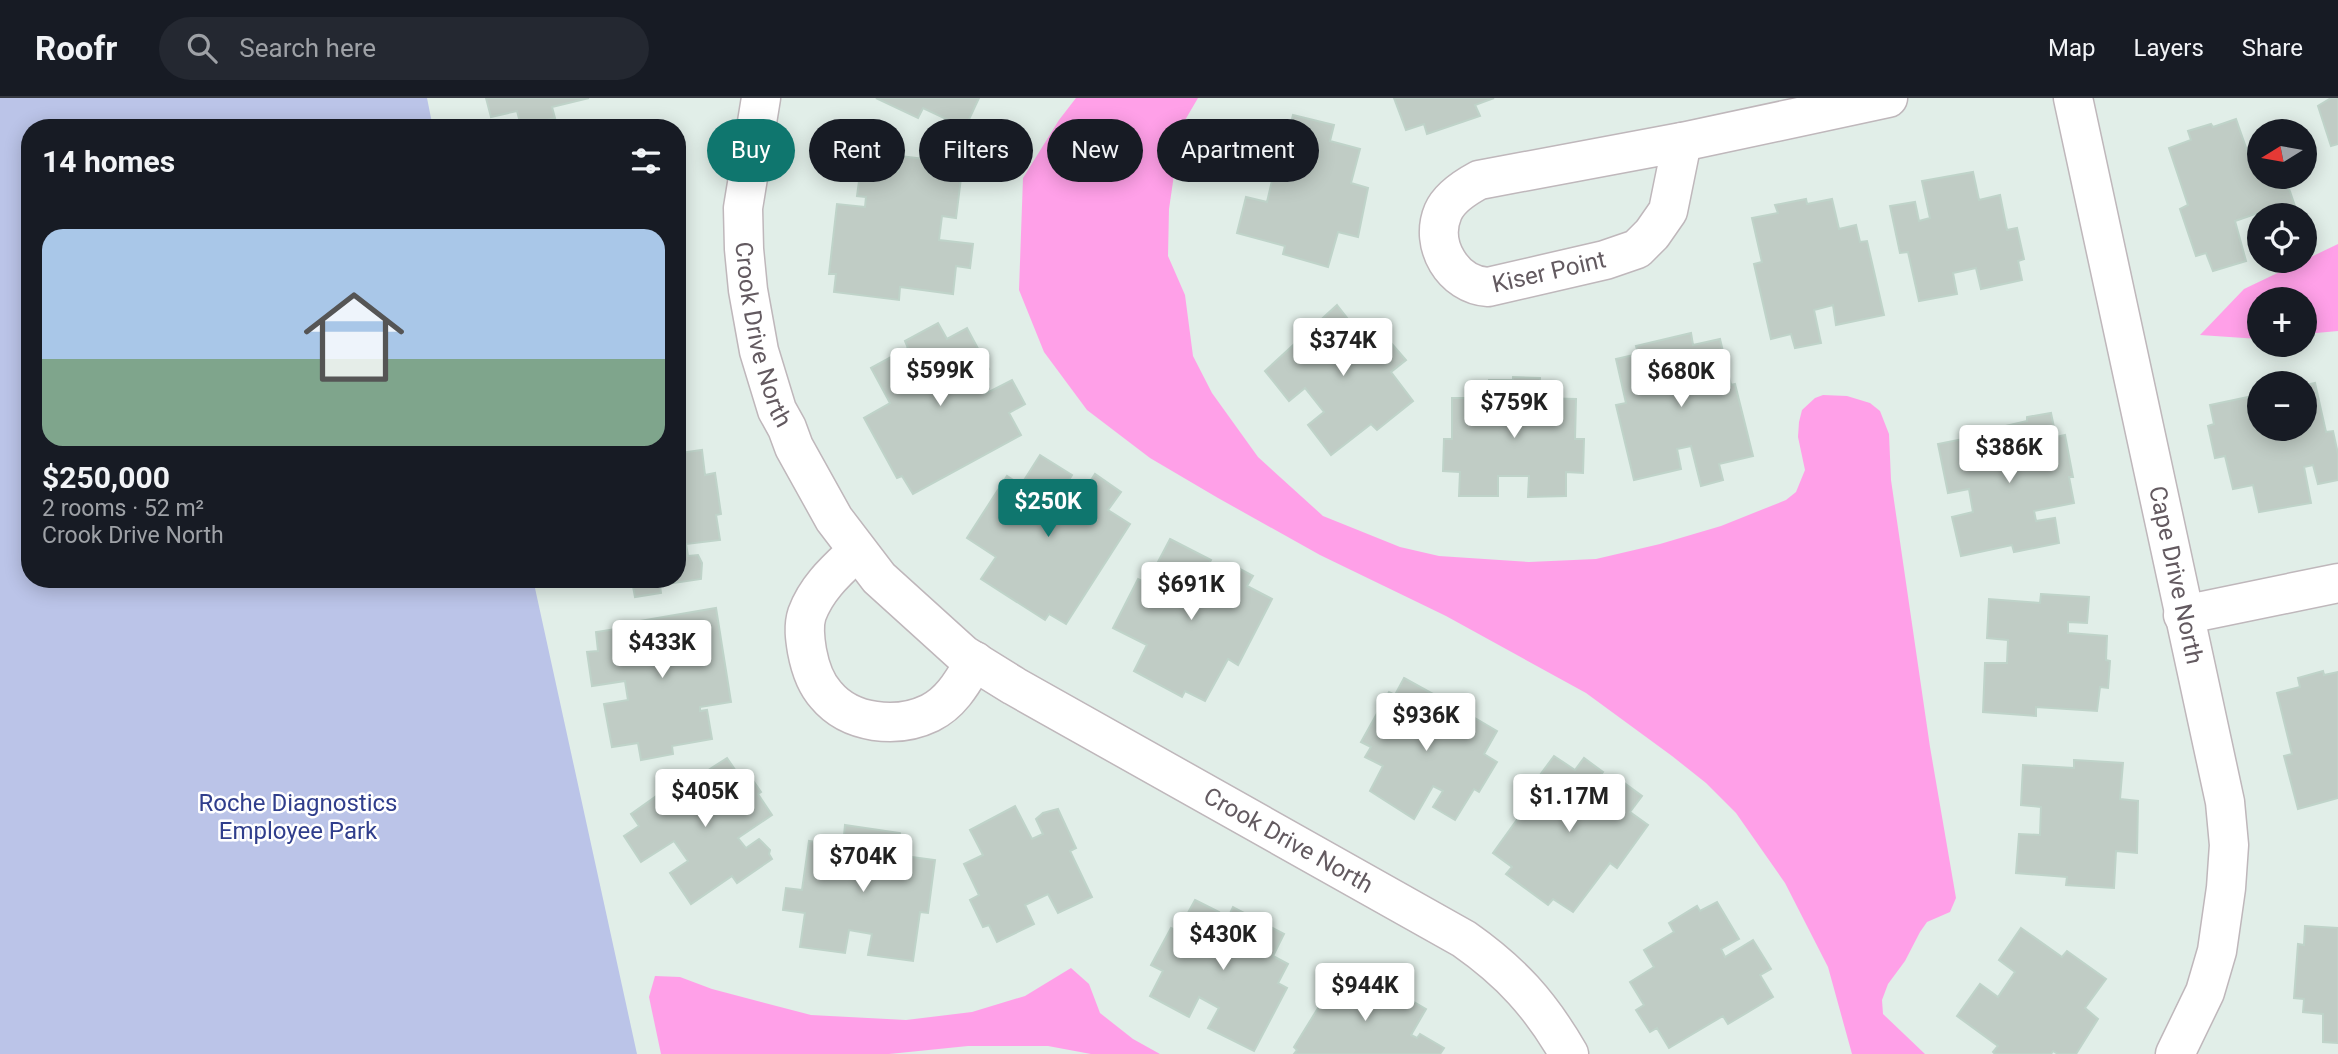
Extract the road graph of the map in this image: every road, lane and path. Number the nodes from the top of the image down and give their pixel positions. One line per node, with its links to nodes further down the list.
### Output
1 (761, 98): 5 (street, Crook Drive North)
2 (1888, 98): 4 (street, Kiser Point)
3 (2073, 98): 7 (street, Cape Drive North)
4 (1682, 142): 4 (street, Kiser Point)
5 (857, 551): 8 (street, Crook Drive North); 8 (street)
6 (2338, 583): 7 (street)
7 (2183, 615): 9 (street, Cape Drive North)
8 (975, 661): 10 (street, Crook Drive North)
9 (2179, 1053)
10 (1569, 1054)

